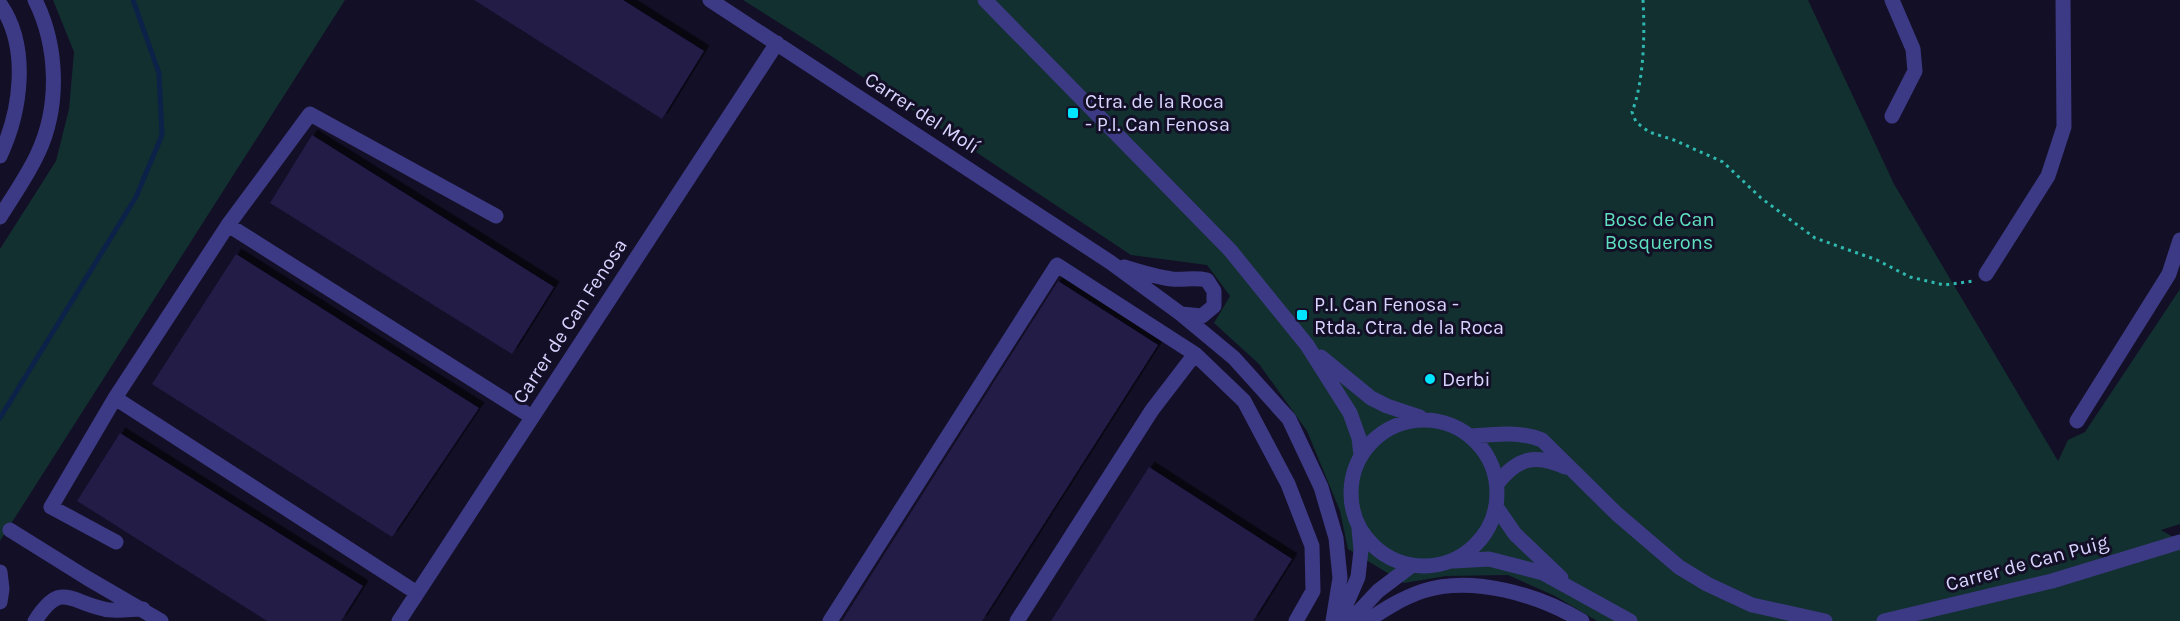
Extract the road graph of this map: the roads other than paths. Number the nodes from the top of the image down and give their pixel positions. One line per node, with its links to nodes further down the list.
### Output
1 (35, 0): 11 (street)
2 (710, 0): 7 (street, Carrer del Molí)
3 (985, 0): 17 (street)
4 (1892, 0): 8 (street)
5 (2063, 0): 15 (street)
6 (0, 3): 9 (street)
7 (777, 43): 14 (street, Carrer del Molí); 20 (street, Carrer de Can Fenosa)
8 (1892, 116)
9 (0, 156)
10 (496, 216): 12 (street)
11 (0, 217)
12 (228, 225): 19 (street); 20 (street)
13 (2180, 240): 22 (street)
14 (1110, 262): 16 (street, Carrer del Molí); 16 (street, Carrer del Molí)
15 (1986, 274)
16 (1181, 314): 47 (street, Carrer del Molí)
17 (1307, 345): 21 (street); 24 (street)
18 (1195, 354): 44 (street); 45 (street); 46 (street)
19 (115, 398): 30 (street); 37 (street)
20 (532, 417): 37 (street, Carrer de Can Fenosa)
21 (1422, 418): 23 (street); 24 (street)
22 (2077, 421)
23 (1472, 436): 25 (street); 26 (street)
24 (1361, 454): 28 (street)
25 (1570, 470): 26 (street); 53 (street)
26 (1497, 484): 27 (street)
27 (1497, 508): 32 (street); 36 (street)
28 (1358, 526): 33 (street); 48 (street)
29 (10, 530): 35 (street)
30 (116, 542)
31 (2180, 542): 54 (street, Carrer de Can Puig)
32 (1454, 561): 33 (street); 36 (street)
33 (1411, 566): 49 (street)
34 (0, 572): 38 (street)
35 (87, 578): 39 (street); 40 (street)
36 (1574, 590): 52 (street)
37 (417, 593): 43 (street, Carrer de Can Fenosa)
38 (0, 602)
39 (143, 609): 40 (street); 42 (street)
40 (108, 617): 41 (street)
41 (35, 621)
42 (161, 621)
43 (399, 621)
44 (830, 621)
45 (1017, 621)
46 (1296, 621)
47 (1333, 621)
48 (1339, 621)
49 (1350, 621)
50 (1367, 621): 51 (street)
51 (1582, 621)
52 (1630, 621)
53 (1825, 621)
54 (1884, 621)

